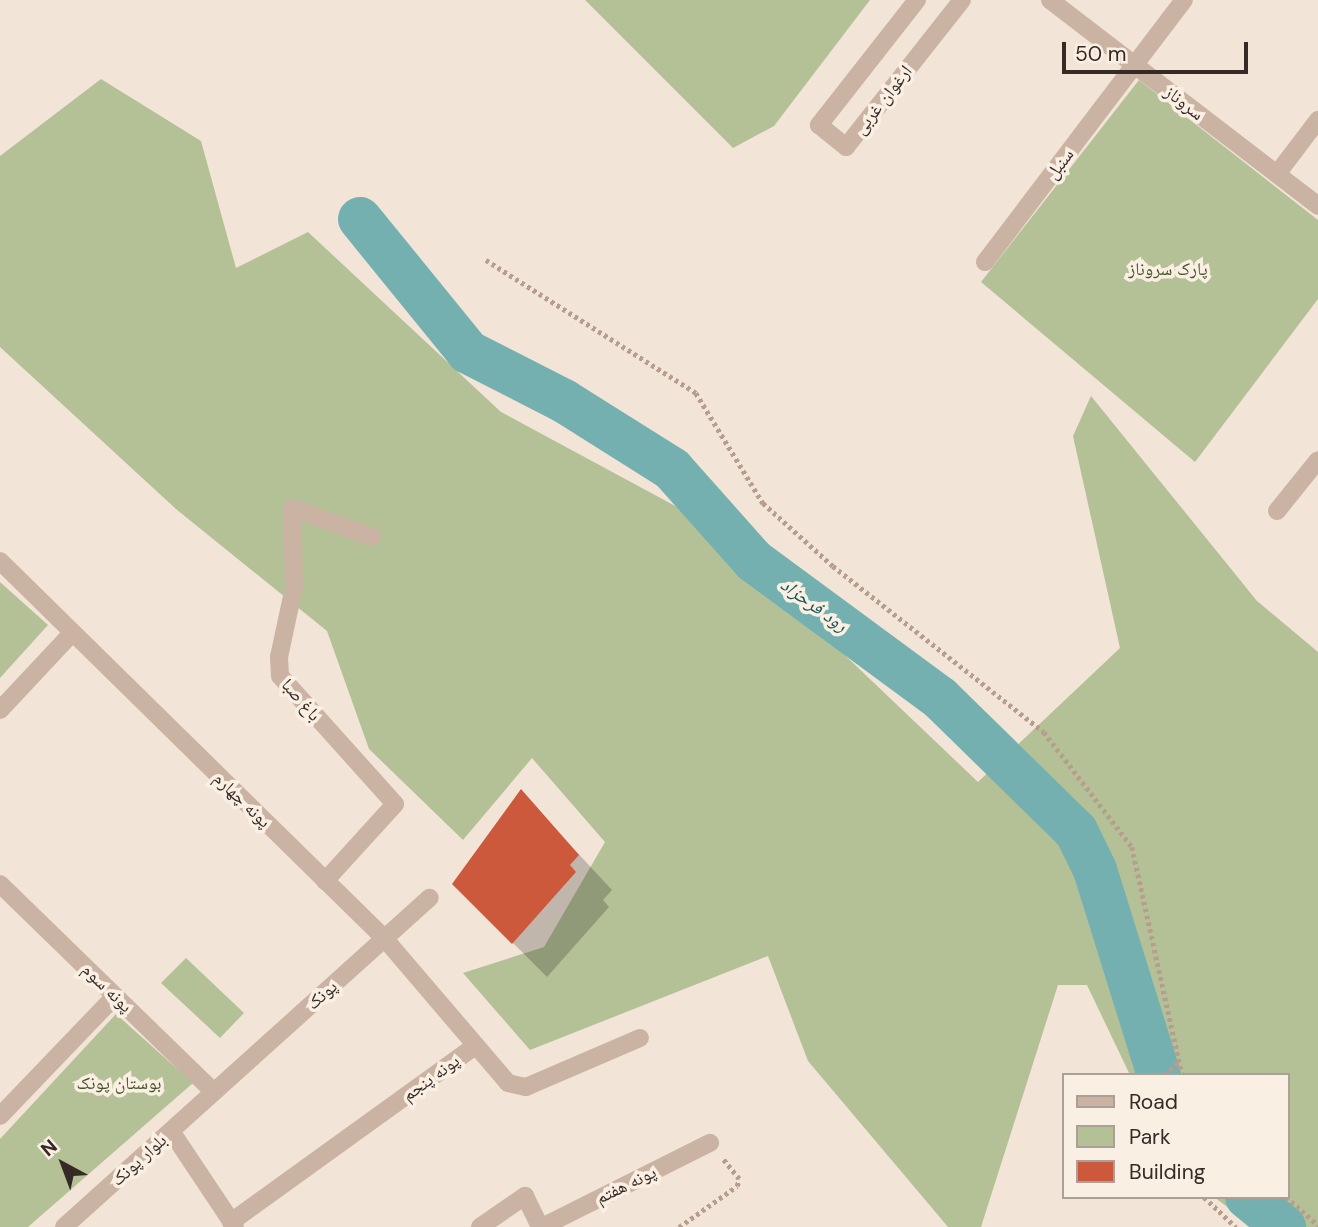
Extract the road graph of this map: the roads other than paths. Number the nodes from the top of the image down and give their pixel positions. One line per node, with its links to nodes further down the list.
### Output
1 (917, 0): 2 (street, ارغوان غربی)
2 (962, 0)
3 (1050, 0): 5 (street, سروناز)
4 (1184, 0): 5 (street, سنبل)
5 (1135, 65): 7 (street, سروناز); 9 (street, سنبل)
6 (1318, 120): 7 (street)
7 (1277, 174): 8 (street, سروناز)
8 (1318, 206)
9 (985, 262)
10 (1318, 460): 11 (street)
11 (1278, 511)
12 (372, 537): 16 (street, باغ صبا)
13 (0, 561): 14 (street, پونه چهارم)
14 (72, 634): 15 (street); 16 (street, پونه چهارم)
15 (0, 710)
16 (325, 881): 19 (street, پونه چهارم)
17 (0, 884): 20 (street, پونه سوم)
18 (430, 898): 19 (street, پونک)
19 (385, 939): 22 (street, پونه چهارم); 23 (street, پونک)
20 (115, 996): 23 (street, پونه سوم); 24 (street)
21 (640, 1038): 22 (street, پونه پنجم)
22 (474, 1047): 27 (street, پونه پنجم)
23 (214, 1092): 25 (street, بلوار پونک)
24 (0, 1116)
25 (171, 1131): 27 (street); 28 (street, بلوار پونک)
26 (710, 1143): 30 (street, پونه هفتم)
27 (233, 1224)
28 (64, 1227)
29 (480, 1227): 30 (street)
30 (541, 1227)

